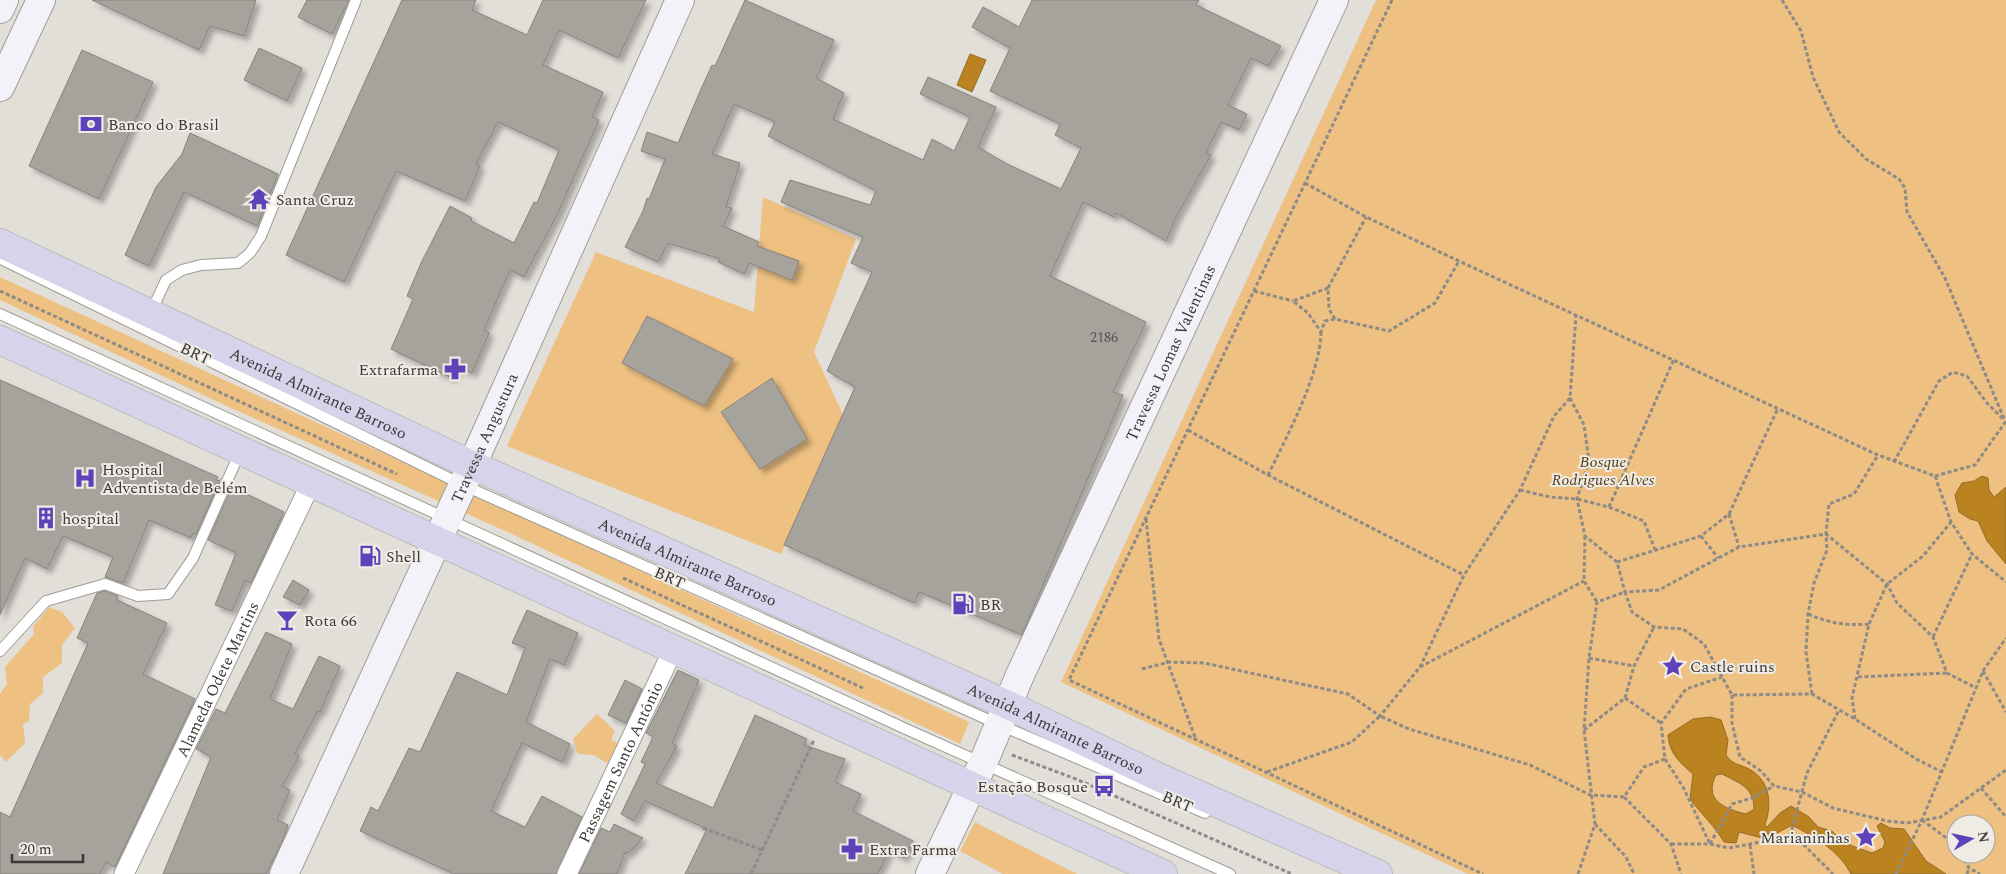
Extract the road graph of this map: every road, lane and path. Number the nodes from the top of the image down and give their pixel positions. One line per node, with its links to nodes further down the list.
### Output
1 (4, 0): 8 (street)
2 (41, 0): 9 (street)
3 (356, 0): 18 (lane)
4 (680, 0): 32 (street, Travessa Angustura)
5 (1334, 0): 79 (street, Travessa Lomas Valentinas)
6 (1392, 0): 10 (path)
7 (1782, 0): 27 (path)
8 (0, 9)
9 (0, 87)
10 (1305, 183): 11 (path); 16 (path)
11 (1366, 216): 14 (path); 15 (path)
12 (0, 243): 18 (highway, Avenida Almirante Barroso)
13 (0, 258): 32 (lane, BRT)
14 (1459, 261): 20 (path); 21 (path)
15 (1328, 288): 17 (path); 21 (path)
16 (1254, 291): 17 (path); 28 (path)
17 (1292, 301): 22 (path)
18 (150, 313): 32 (highway, Avenida Almirante Barroso)
19 (0, 314): 42 (lane)
20 (1576, 315): 24 (path); 25 (path)
21 (1335, 319): 22 (path)
22 (1320, 332): 33 (path)
23 (0, 340): 29 (highway)
24 (1674, 359): 26 (path); 38 (path)
25 (1570, 398): 36 (path); 37 (path)
26 (1778, 408): 30 (path); 39 (path)
27 (2006, 421): 31 (path); 34 (path)
28 (1188, 430): 33 (path); 40 (path)
29 (240, 451): 35 (highway); 63 (lane)
30 (1878, 455): 31 (path); 43 (path)
31 (1894, 462): 34 (path)
32 (468, 475): 42 (street, Travessa Angustura); 79 (highway, Avenida Almirante Barroso)
33 (1268, 475): 51 (path)
34 (1935, 476): 41 (path)
35 (310, 483): 42 (highway); 110 (street, Alameda Odete Martins)
36 (1520, 490): 37 (path); 51 (path)
37 (1577, 499): 38 (path); 44 (path)
38 (1609, 507): 47 (path)
39 (1728, 514): 45 (path); 46 (path)
40 (1146, 518): 65 (path); 85 (path)
41 (1950, 522): 48 (path); 54 (path)
42 (442, 530): 62 (highway); 87 (lane); 111 (street, Travessa Angustura)
43 (1826, 534): 46 (path); 54 (path); 57 (path)
44 (1586, 536): 50 (path); 52 (path)
45 (1701, 536): 47 (path); 49 (path)
46 (1739, 547): 49 (path)
47 (1655, 550): 50 (path)
48 (1972, 554): 53 (path); 60 (path)
49 (1718, 558): 55 (path)
50 (1617, 562): 55 (path)
51 (1464, 575): 67 (path)
52 (1584, 581): 56 (path); 67 (path)
53 (2006, 582)
54 (1887, 584): 58 (path); 60 (path)
55 (1625, 592): 56 (path); 59 (path)
56 (1597, 602): 64 (path)
57 (1808, 614): 58 (path); 74 (path)
58 (1869, 624): 72 (path)
59 (1654, 627): 66 (path); 71 (path)
60 (1933, 637): 70 (path)
61 (2006, 638): 69 (path)
62 (673, 650): 81 (highway); 112 (street, Passagem Santo Antônio)
63 (0, 651)
64 (1589, 658): 66 (path); 84 (path)
65 (1168, 662): 68 (path); 80 (path); 85 (path)
66 (1634, 666): 76 (path)
67 (1420, 667): 80 (path)
68 (1142, 669)
69 (1983, 671): 73 (path); 78 (path)
70 (1947, 672): 72 (path); 73 (path)
71 (1722, 677): 75 (path); 83 (path)
72 (1858, 677): 82 (path)
73 (1976, 688): 90 (path)
74 (1812, 694): 75 (path); 77 (path)
75 (1732, 695): 91 (path)
76 (1625, 698): 83 (path); 84 (path)
77 (1839, 710): 82 (path); 94 (path)
78 (2006, 712)
79 (1004, 715): 87 (street, Travessa Lomas Valentinas); 97 (lane, BRT); 117 (highway, Avenida Almirante Barroso)
80 (1380, 716): 89 (path); 95 (path)
81 (824, 719): 92 (highway); 107 (path)
82 (1855, 719): 90 (path)
83 (1661, 723): 86 (path)
84 (1584, 730): 95 (path)
85 (1196, 740): 89 (path)
86 (1665, 758): 96 (path); 105 (path)
87 (983, 763): 92 (street, Travessa Lomas Valentinas); 116 (lane)
88 (2006, 770): 93 (path)
89 (1266, 772): 118 (path)
90 (1942, 772): 99 (path)
91 (1774, 786): 94 (path); 105 (path)
92 (972, 788): 114 (street, Travessa Lomas Valentinas); 115 (highway)
93 (1981, 788): 98 (path); 99 (path)
94 (1802, 792): 99 (path); 102 (path)
95 (1590, 795): 96 (path); 100 (path)
96 (1624, 797): 104 (path)
97 (1213, 816)
98 (2006, 816)
99 (1922, 820): 103 (path); 124 (path)
100 (1595, 824): 119 (path); 120 (path)
101 (703, 828): 107 (path)
102 (1790, 836): 106 (path); 123 (path)
103 (1946, 838)
104 (1671, 844): 105 (path); 121 (path)
105 (1710, 844): 106 (path)
106 (1750, 845): 122 (path)
107 (762, 850): 113 (path)
108 (1967, 864): 109 (path)
109 (1969, 868): 125 (path); 126 (path)
110 (124, 874)
111 (284, 874)
112 (567, 874)
113 (751, 874)
114 (930, 874)
115 (1162, 874)
116 (1230, 874)
117 (1378, 874)
118 (1483, 874)
119 (1578, 874)
120 (1634, 874)
121 (1681, 874)
122 (1754, 874)
123 (1834, 874)
124 (1896, 874)
125 (1967, 874)
126 (1980, 874)

